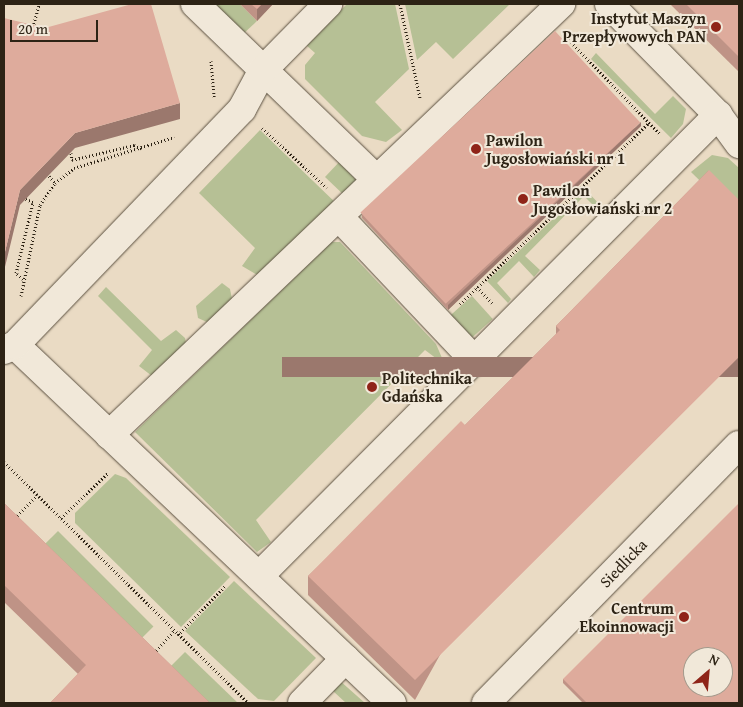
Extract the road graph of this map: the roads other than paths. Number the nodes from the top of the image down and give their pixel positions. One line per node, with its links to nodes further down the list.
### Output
1 (195, 4): 5 (street)
2 (328, 4): 5 (street)
3 (609, 4): 6 (street)
4 (554, 10): 8 (street)
5 (264, 70): 8 (street); 10 (street)
6 (728, 120): 7 (street); 11 (street)
7 (739, 144)
8 (378, 181): 9 (street)
9 (344, 213): 11 (street); 12 (street)
10 (9, 347): 12 (street)
11 (475, 361): 14 (street)
12 (119, 444): 14 (street)
13 (739, 445): 18 (street, Siedlicka)
14 (259, 576): 15 (street)
15 (345, 659): 16 (street); 17 (street)
16 (302, 703)
17 (392, 703)
18 (486, 703)

